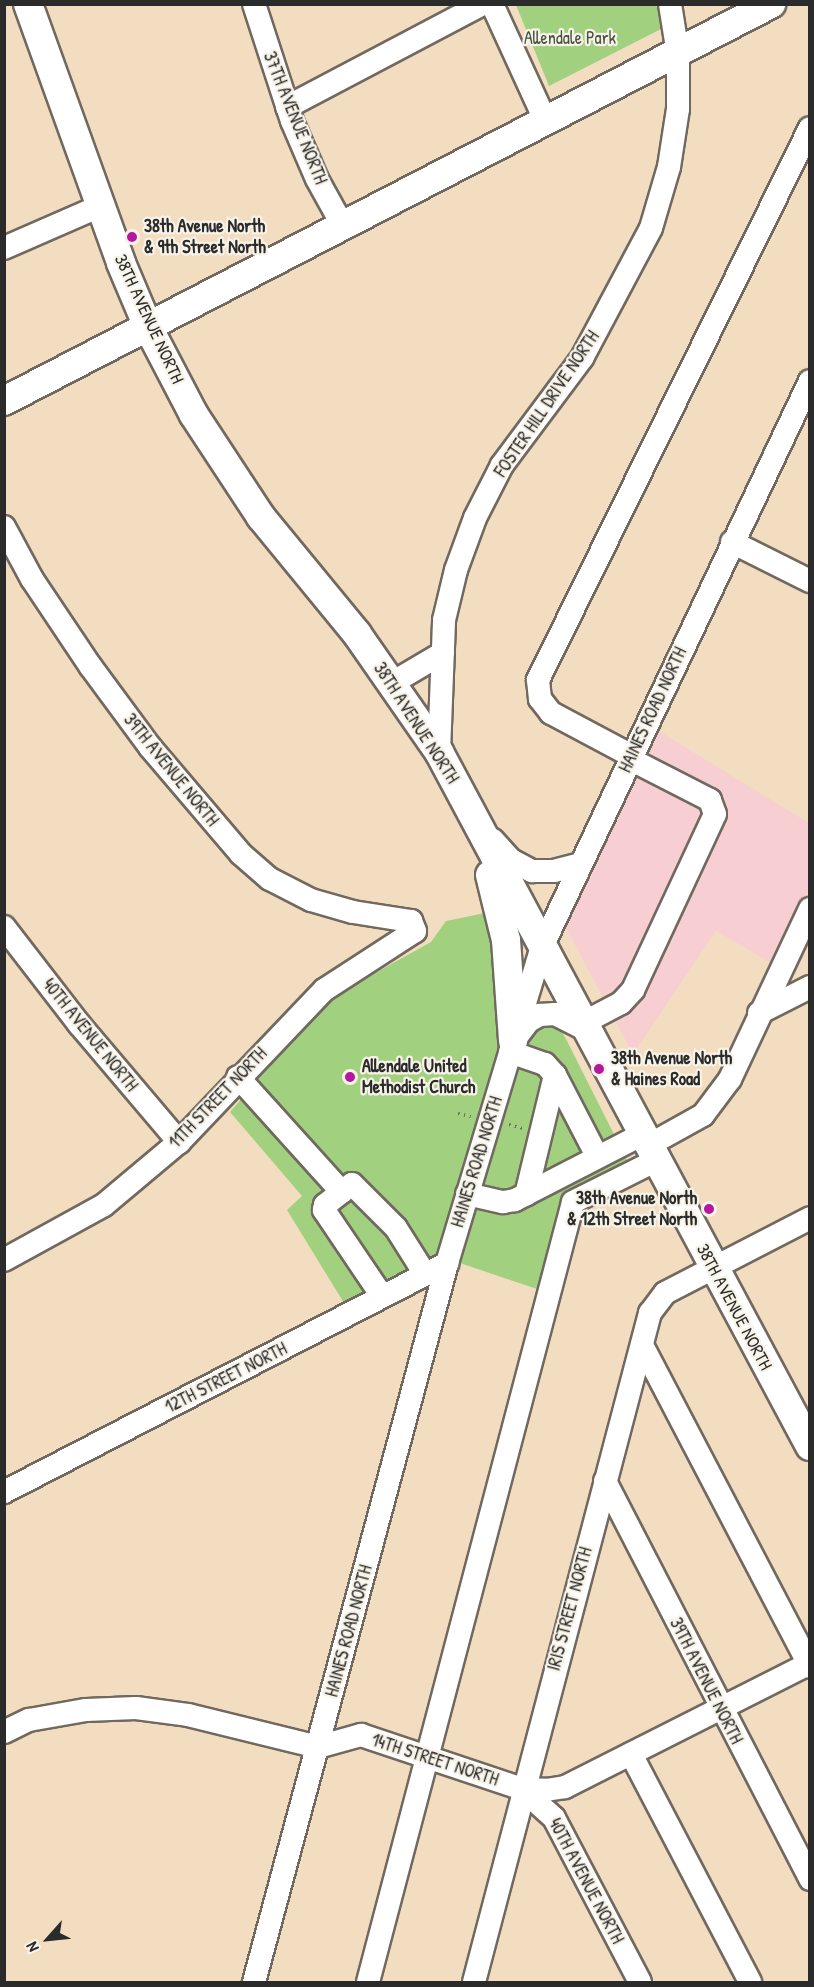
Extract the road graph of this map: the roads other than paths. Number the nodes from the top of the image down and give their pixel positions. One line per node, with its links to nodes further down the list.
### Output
1 (28, 4): 11 (main road, 38TH AVENUE NORTH)
2 (254, 4): 8 (street, 37TH AVENUE NORTH)
3 (482, 4): 8 (street)
4 (492, 4): 9 (street)
5 (670, 4): 7 (street, FOSTER HILL DRIVE NORTH)
6 (759, 6): 7 (main road)
7 (678, 54): 9 (main road); 20 (street, FOSTER HILL DRIVE NORTH)
8 (287, 107): 12 (street, 37TH AVENUE NORTH)
9 (545, 120): 12 (main road)
10 (810, 128): 23 (street)
11 (100, 206): 13 (street); 14 (main road, 38TH AVENUE NORTH)
12 (344, 228): 14 (main road)
13 (4, 248)
14 (148, 327): 16 (main road); 21 (main road, 38TH AVENUE NORTH)
15 (810, 381): 18 (street, HAINES ROAD NORTH)
16 (4, 401)
17 (4, 527): 27 (street, 39TH AVENUE NORTH)
18 (732, 542): 19 (street); 23 (street, HAINES ROAD NORTH)
19 (810, 580)
20 (443, 653): 21 (street); 22 (street, FOSTER HILL DRIVE NORTH)
21 (392, 683): 22 (main road, 38TH AVENUE NORTH)
22 (439, 752): 24 (main road, 38TH AVENUE NORTH)
23 (631, 758): 25 (street, HAINES ROAD NORTH); 32 (street)
24 (478, 824): 25 (street); 29 (main road, 38TH AVENUE NORTH); 33 (main road)
25 (581, 864): 29 (street, HAINES ROAD NORTH)
26 (810, 909): 31 (street)
27 (411, 921): 35 (street, 11TH STREET NORTH)
28 (4, 927): 36 (street, 40TH AVENUE NORTH)
29 (542, 947): 32 (main road, 38TH AVENUE NORTH); 33 (street, HAINES ROAD NORTH)
30 (810, 987): 31 (street)
31 (759, 1013): 37 (street)
32 (585, 1027): 33 (street); 37 (main road, 38TH AVENUE NORTH)
33 (512, 1047): 34 (street); 40 (street, HAINES ROAD NORTH)
34 (555, 1075): 38 (street); 41 (street)
35 (238, 1077): 36 (street, 11TH STREET NORTH); 39 (street)
36 (179, 1142): 43 (street, 11TH STREET NORTH)
37 (650, 1146): 38 (street); 45 (main road, 38TH AVENUE NORTH); 57 (street)
38 (597, 1156): 41 (street)
39 (342, 1192): 46 (street); 47 (street)
40 (467, 1194): 41 (street); 44 (street, HAINES ROAD NORTH)
41 (526, 1195)
42 (810, 1218): 45 (street)
43 (4, 1260)
44 (447, 1263): 46 (street, 12TH STREET NORTH); 55 (street, HAINES ROAD NORTH)
45 (712, 1268): 48 (street, IRIS STREET NORTH); 49 (main road, 38TH AVENUE NORTH)
46 (424, 1274): 47 (street, 12TH STREET NORTH)
47 (382, 1296): 51 (street, 12TH STREET NORTH)
48 (642, 1345): 50 (street, IRIS STREET NORTH); 52 (street)
49 (810, 1446)
50 (605, 1481): 53 (street, 39TH AVENUE NORTH); 58 (street, IRIS STREET NORTH)
51 (4, 1492)
52 (809, 1664): 53 (street, 14TH STREET NORTH)
53 (719, 1709): 56 (street, 14TH STREET NORTH); 59 (street, 39TH AVENUE NORTH)
54 (4, 1732): 55 (street, 14TH STREET NORTH)
55 (318, 1747): 57 (street, 14TH STREET NORTH); 60 (street, HAINES ROAD NORTH)
56 (631, 1754): 58 (street, 14TH STREET NORTH); 64 (street)
57 (427, 1757): 58 (street, 14TH STREET NORTH); 61 (street)
58 (522, 1789): 62 (street, IRIS STREET NORTH); 63 (street, 40TH AVENUE NORTH)
59 (810, 1879)
60 (254, 1983)
61 (368, 1983)
62 (474, 1983)
63 (640, 1983)
64 (750, 1983)

